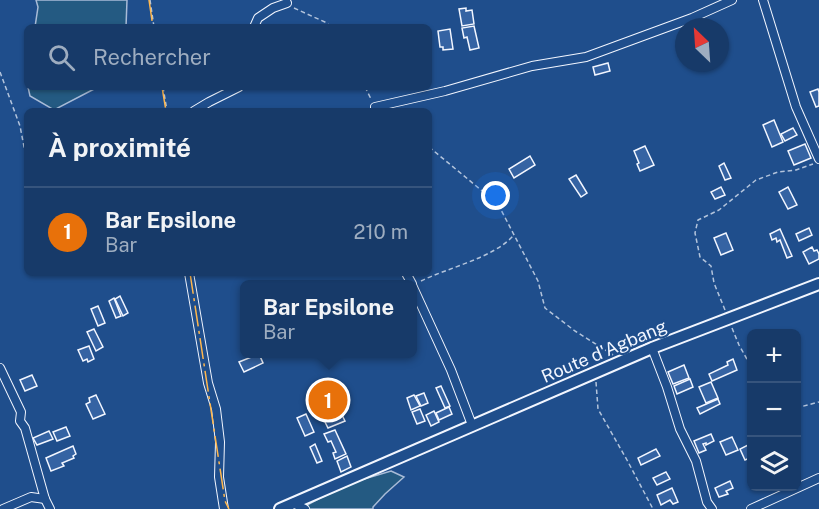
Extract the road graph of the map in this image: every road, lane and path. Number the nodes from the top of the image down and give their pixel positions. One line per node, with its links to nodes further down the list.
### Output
1 (150, 0): 5 (path)
2 (732, 0): 12 (street)
3 (763, 0): 17 (street)
4 (287, 3): 6 (street); 7 (path)
5 (154, 24)
6 (255, 24)
7 (328, 24)
8 (0, 72): 15 (path)
9 (164, 90): 13 (path)
10 (233, 90): 14 (street)
11 (366, 90): 12 (path)
12 (375, 107)
13 (166, 108)
14 (199, 108)
15 (24, 147)
16 (432, 149): 18 (path)
17 (819, 160): 25 (path)
18 (513, 235): 21 (path); 28 (path)
19 (190, 276): 39 (street)
20 (432, 276): 22 (path)
21 (432, 276)
22 (417, 283)
23 (819, 284): 25 (main road, Route d'Agbang)
24 (417, 297): 33 (street)
25 (729, 319): 26 (main road, Route d'Agbang); 27 (path)
26 (652, 348): 28 (main road, Route d'Agbang); 43 (street)
27 (747, 359)
28 (621, 361): 30 (main road, Route d'Agbang)
29 (0, 368): 35 (street)
30 (595, 372): 33 (main road, Route d'Agbang); 42 (path)
31 (819, 402): 32 (path)
32 (801, 407)
33 (472, 425): 36 (main road, Route d'Agbang)
34 (819, 478): 44 (street)
35 (45, 499): 37 (street); 38 (street)
36 (293, 503): 40 (main road, Route d'Agbang); 41 (street)
37 (3, 509)
38 (50, 509)
39 (224, 509)
40 (280, 509)
41 (305, 509)
42 (652, 509)
43 (712, 509)
44 (751, 509)

